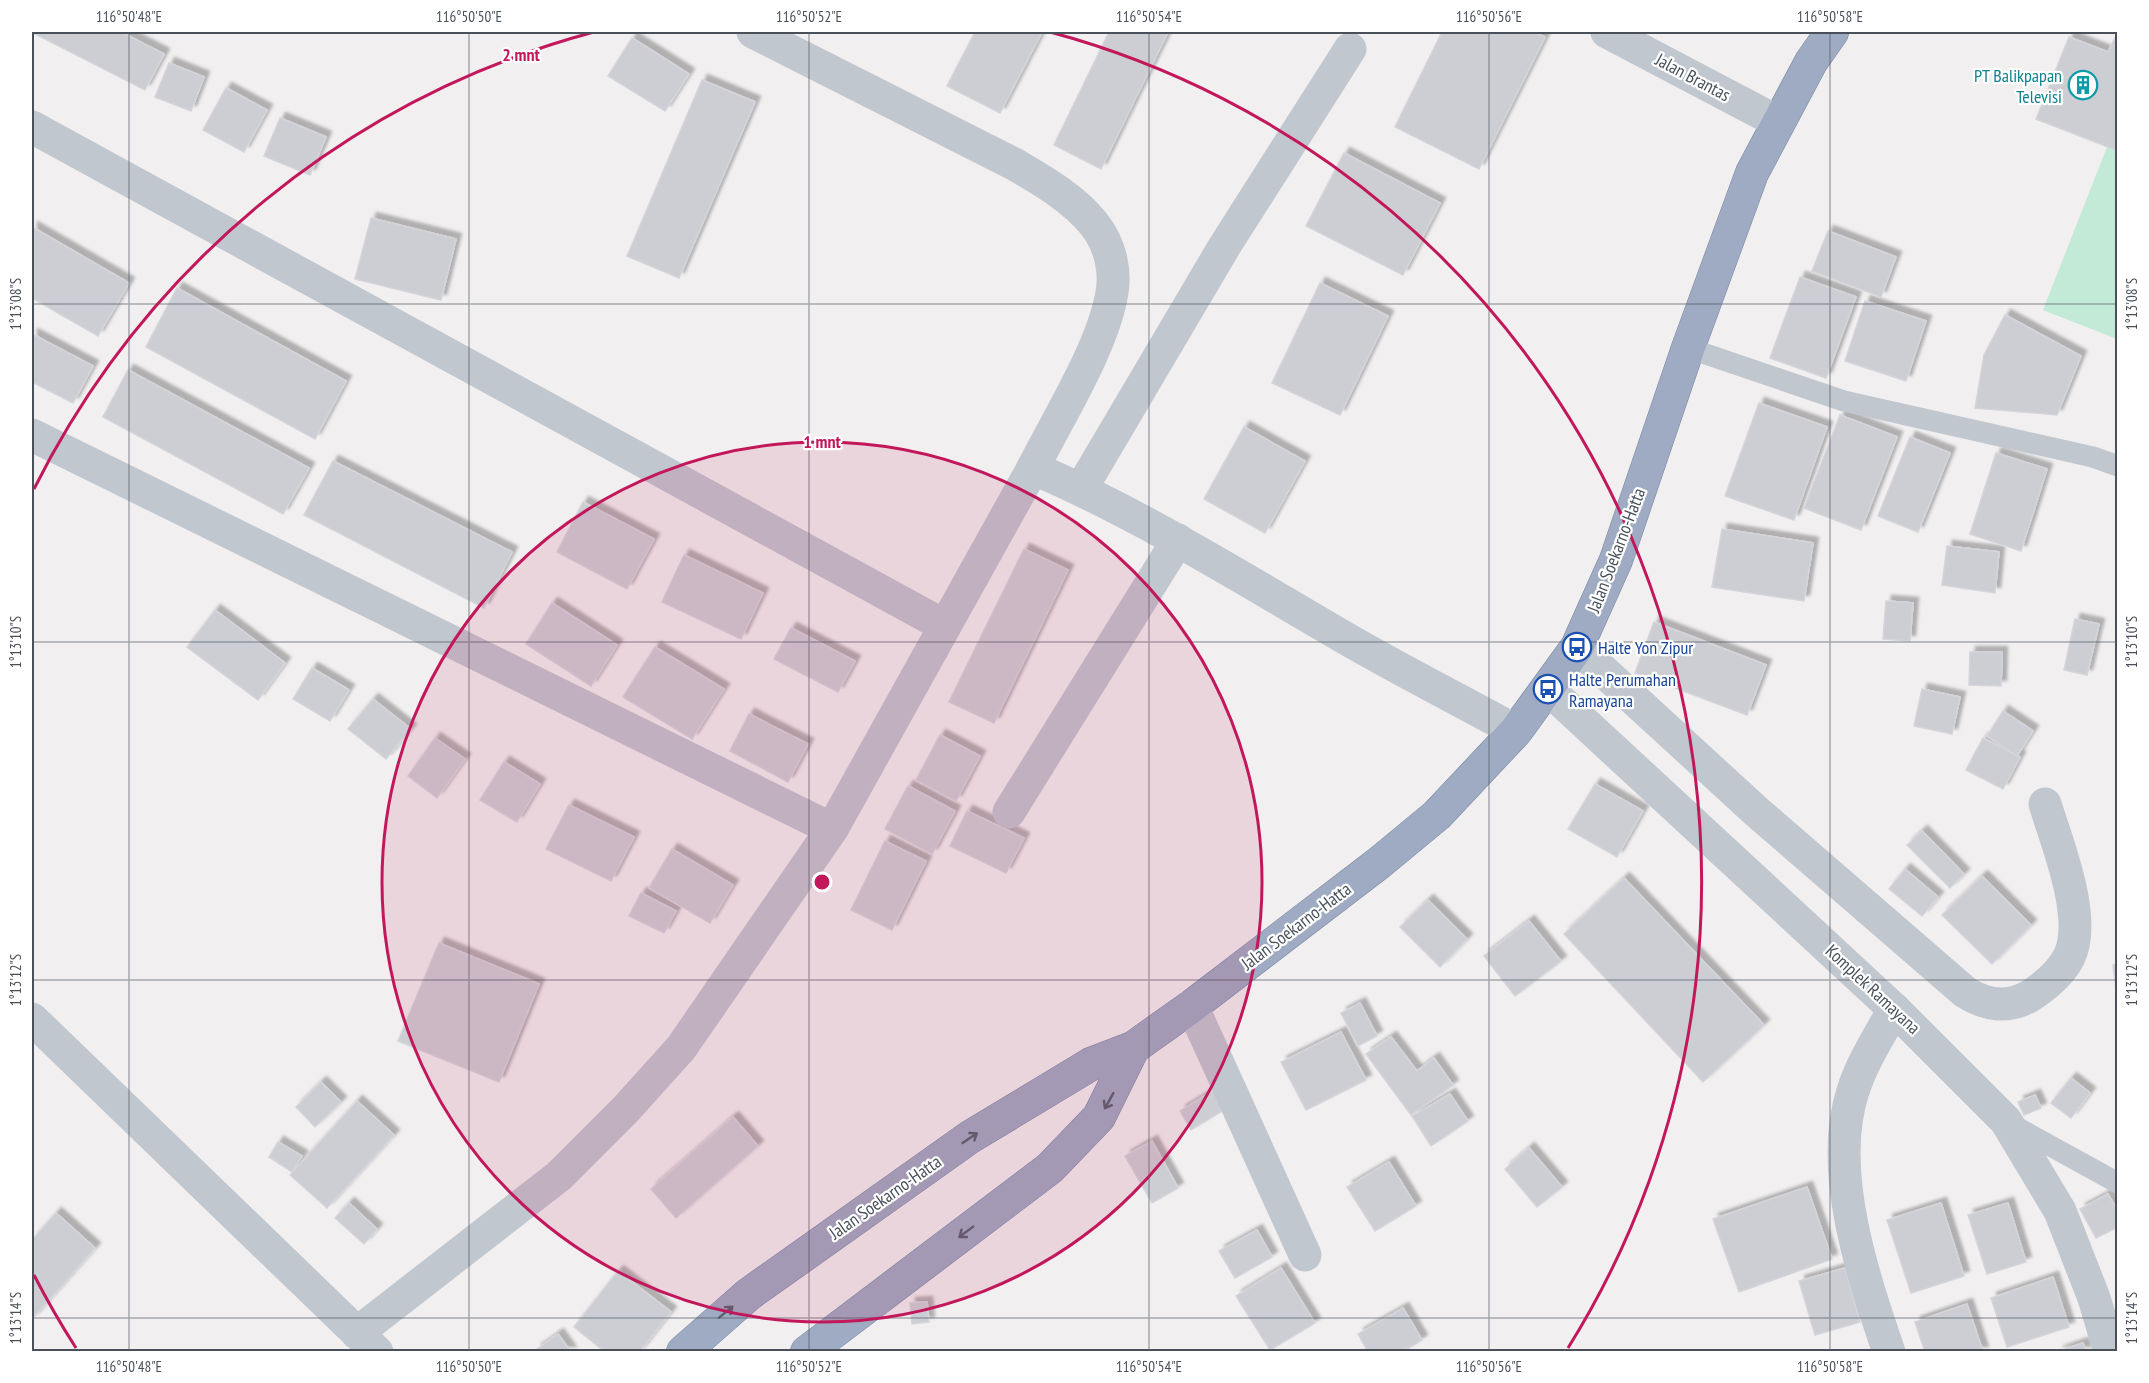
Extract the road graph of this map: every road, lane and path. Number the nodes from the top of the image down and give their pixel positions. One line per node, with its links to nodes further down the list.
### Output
1 (753, 32): 10 (street)
2 (1608, 32): 5 (street, Jalan Brantas)
3 (1833, 32): 5 (highway, Jalan Soekarno-Hatta)
4 (1350, 49): 11 (street)
5 (1778, 122): 7 (highway, Jalan Soekarno-Hatta)
6 (32, 128): 13 (street)
7 (1688, 348): 9 (lane); 14 (highway, Jalan Soekarno-Hatta)
8 (32, 435): 19 (street)
9 (2118, 466)
10 (1033, 468): 11 (street); 13 (street)
11 (1081, 489): 12 (street)
12 (1178, 540): 16 (street); 18 (street)
13 (943, 625): 19 (street)
14 (1577, 647): 15 (highway, Jalan Soekarno-Hatta); 17 (street)
15 (1548, 689): 16 (highway, Jalan Soekarno-Hatta); 21 (street, Komplek Ramayana)
16 (1516, 731): 20 (highway, Jalan Soekarno-Hatta)
17 (2045, 804)
18 (1009, 812)
19 (832, 829): 27 (street)
20 (1192, 1006): 23 (highway, Jalan Soekarno-Hatta); 26 (street)
21 (1894, 1009): 24 (street, Komplek Ramayana); 30 (street)
22 (32, 1019): 27 (street)
23 (1133, 1048): 28 (highway, Jalan Soekarno-Hatta, one-way to 23); 29 (highway, Jalan Soekarno-Hatta, one-way to 29)
24 (2006, 1121): 25 (lane); 31 (street, Komplek Ramayana)
25 (2118, 1183)
26 (1305, 1255)
27 (367, 1342)
28 (683, 1352)
29 (807, 1352)
30 (1889, 1352)
31 (2110, 1352)

